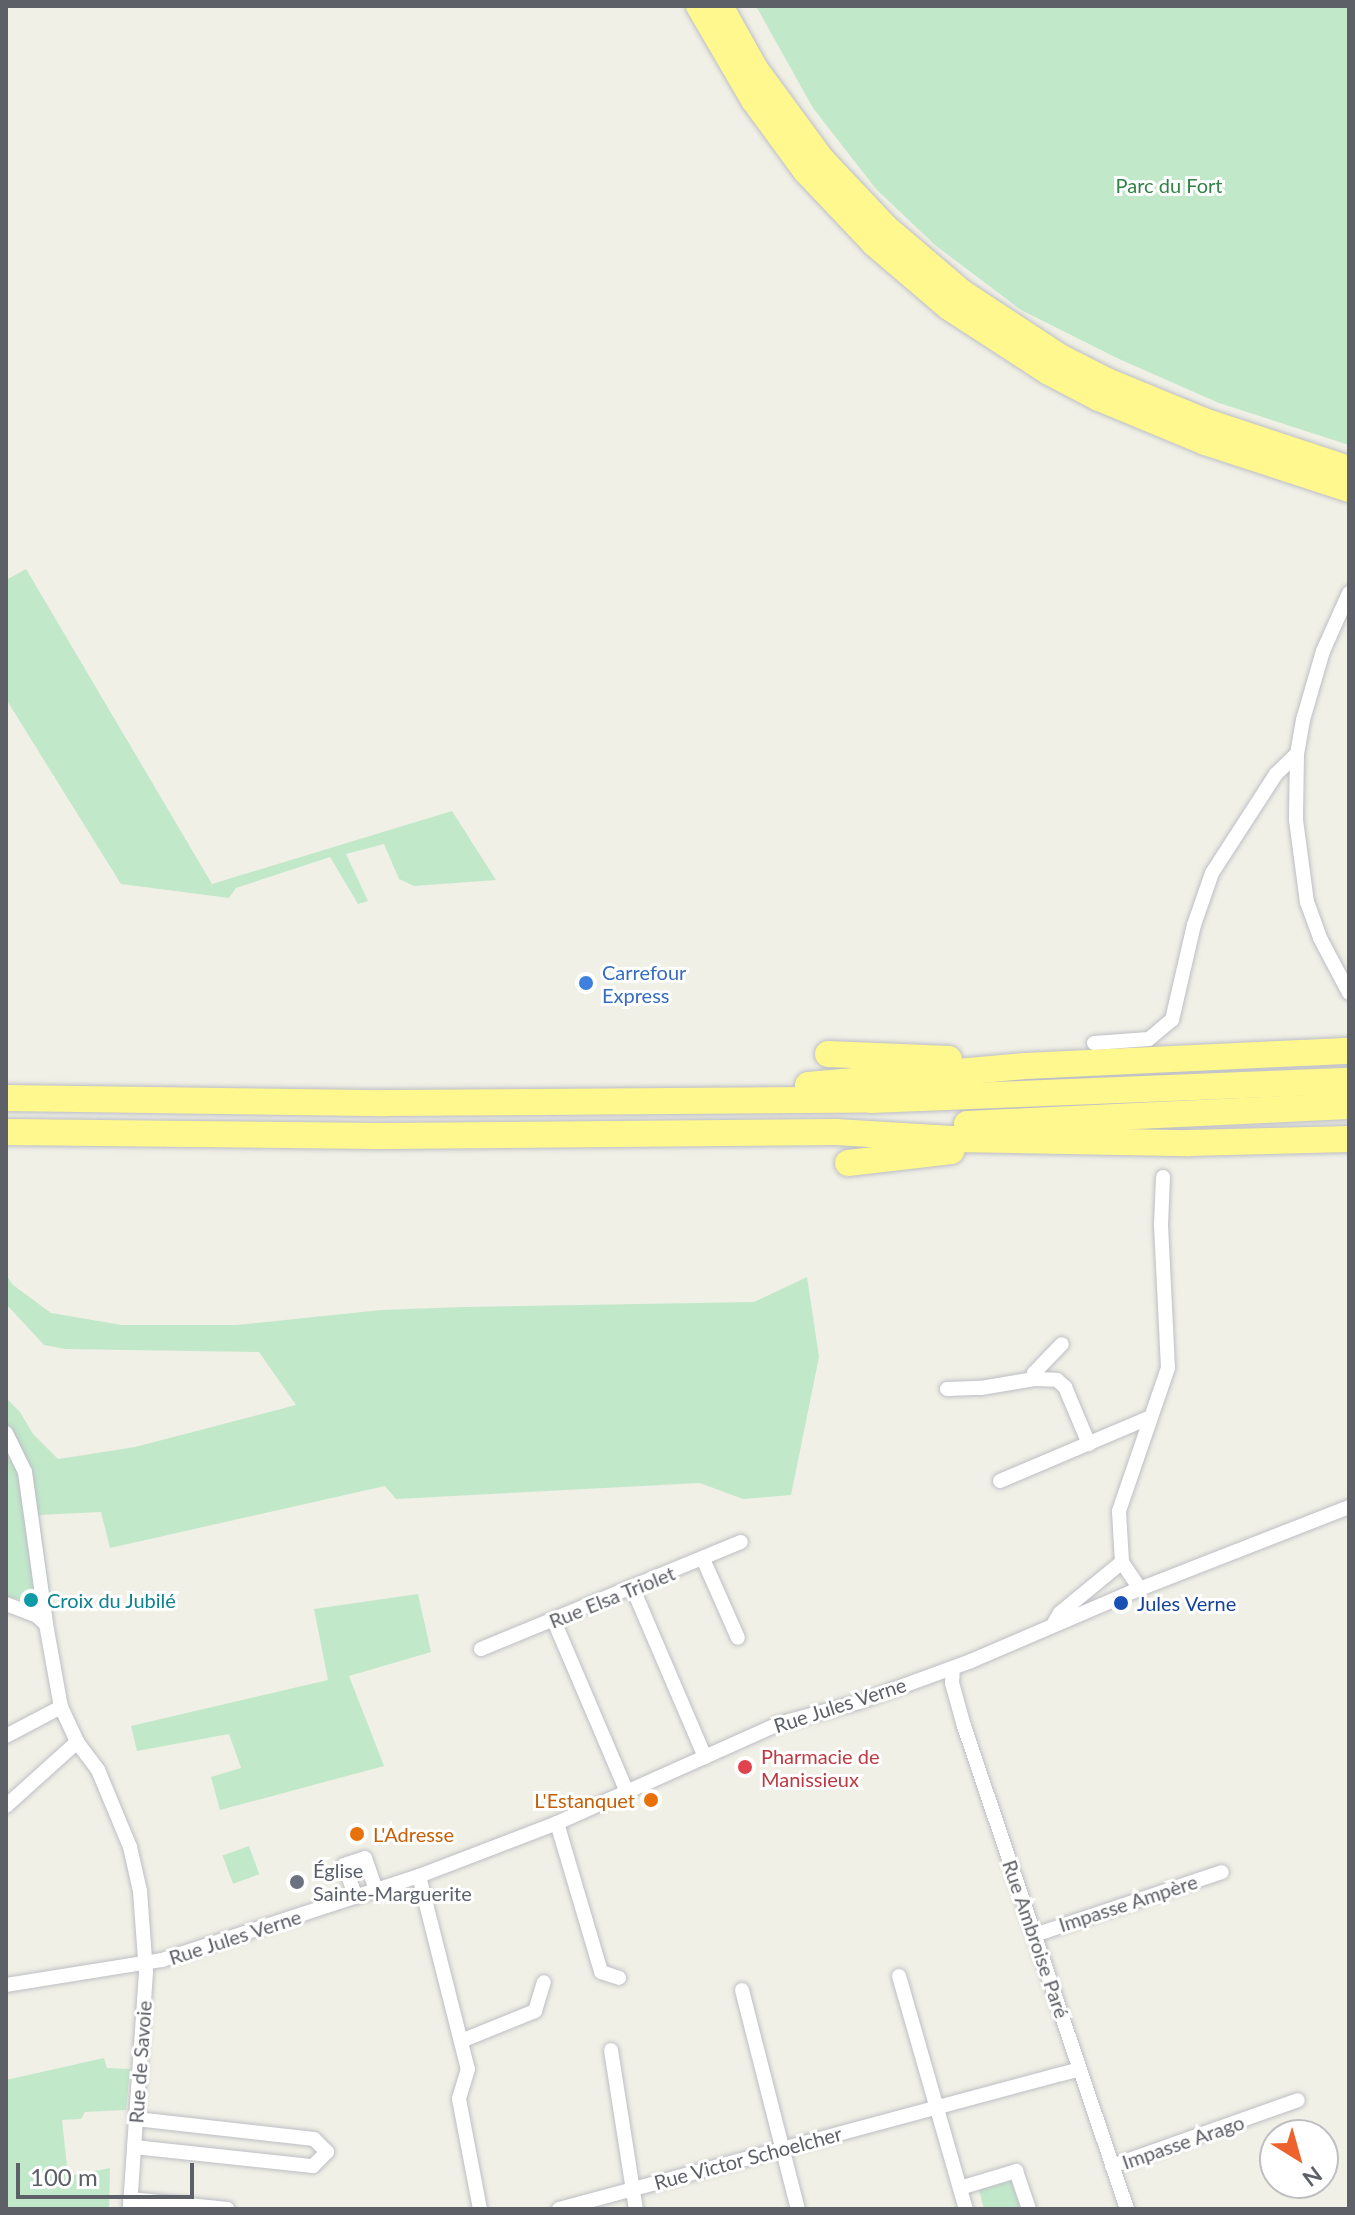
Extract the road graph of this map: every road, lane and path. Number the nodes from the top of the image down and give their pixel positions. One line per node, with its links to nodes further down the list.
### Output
1 (699, 6): 4 (highway)
2 (720, 6): 3 (highway)
3 (1349, 469)
4 (1349, 489)
5 (1349, 593): 6 (street)
6 (1297, 754): 7 (street); 9 (street)
7 (1349, 993)
8 (1349, 1051): 9 (highway)
9 (1087, 1053): 10 (highway); 13 (highway)
10 (828, 1054)
11 (1349, 1081): 13 (highway)
12 (6, 1098): 13 (highway)
13 (609, 1102)
14 (1349, 1106): 16 (highway)
15 (6, 1132): 16 (highway)
16 (836, 1132): 18 (highway)
17 (1349, 1139): 18 (highway)
18 (1042, 1142): 19 (highway)
19 (848, 1163)
20 (1163, 1177): 24 (street)
21 (1062, 1344): 22 (street)
22 (1034, 1379): 23 (street); 26 (street)
23 (947, 1389)
24 (1151, 1417): 26 (street); 31 (street)
25 (6, 1433): 36 (street, Rue de Savoie)
26 (1089, 1444): 27 (street)
27 (1000, 1481)
28 (1349, 1507): 33 (street, Rue Jules Verne)
29 (741, 1542): 30 (street, Rue Elsa Triolet)
30 (703, 1559): 32 (street, Rue Elsa Triolet); 38 (street)
31 (1122, 1562): 33 (street); 37 (street)
32 (633, 1589): 35 (street, Rue Elsa Triolet); 44 (street)
33 (1140, 1589): 37 (street, Rue Jules Verne)
34 (6, 1604): 36 (street)
35 (554, 1621): 39 (street, Rue Elsa Triolet); 45 (street)
36 (46, 1624): 41 (street, Rue de Savoie)
37 (1052, 1625): 40 (street, Rue Jules Verne)
38 (738, 1638)
39 (481, 1649)
40 (953, 1668): 44 (street, Rue Jules Verne); 52 (street, Rue Ambroise Paré)
41 (61, 1707): 42 (street); 43 (street, Rue de Savoie)
42 (6, 1736)
43 (77, 1742): 46 (street); 53 (street, Rue de Savoie)
44 (705, 1757): 45 (street, Rue Jules Verne)
45 (627, 1792): 47 (street, Rue Jules Verne)
46 (6, 1806)
47 (557, 1823): 49 (street, Rue Jules Verne); 55 (street)
48 (1222, 1872): 52 (street, Impasse Ampère)
49 (419, 1876): 50 (street, Rue Jules Verne); 59 (street)
50 (376, 1890): 51 (street, Rue Jules Verne); 51 (street)
51 (356, 1897): 53 (street, Rue Jules Verne)
52 (1035, 1935): 61 (street, Rue Ambroise Paré)
53 (146, 1962): 57 (street, Rue Jules Verne); 64 (street, Rue de Savoie)
54 (899, 1976): 63 (street)
55 (619, 1978)
56 (544, 1982): 59 (street)
57 (6, 1985)
58 (742, 1990): 66 (street)
59 (461, 2041): 72 (street)
60 (611, 2050): 69 (street)
61 (1080, 2069): 63 (street, Rue Victor Schoelcher); 67 (street, Rue Ambroise Paré)
62 (1298, 2100): 67 (street, Impasse Arago)
63 (938, 2108): 66 (street, Rue Victor Schoelcher); 68 (street)
64 (136, 2119): 65 (street, Rue de Savoie); 65 (street)
65 (134, 2147): 70 (street, Rue de Savoie)
66 (782, 2149): 69 (street, Rue Victor Schoelcher); 75 (street)
67 (1112, 2166): 78 (street, Rue Ambroise Paré)
68 (960, 2188): 76 (street); 77 (street)
69 (633, 2189): 73 (street, Rue Victor Schoelcher); 74 (street)
70 (130, 2204): 71 (street)
71 (227, 2209)
72 (480, 2209)
73 (559, 2209)
74 (636, 2209)
75 (798, 2209)
76 (966, 2209)
77 (1029, 2209)
78 (1127, 2209)

